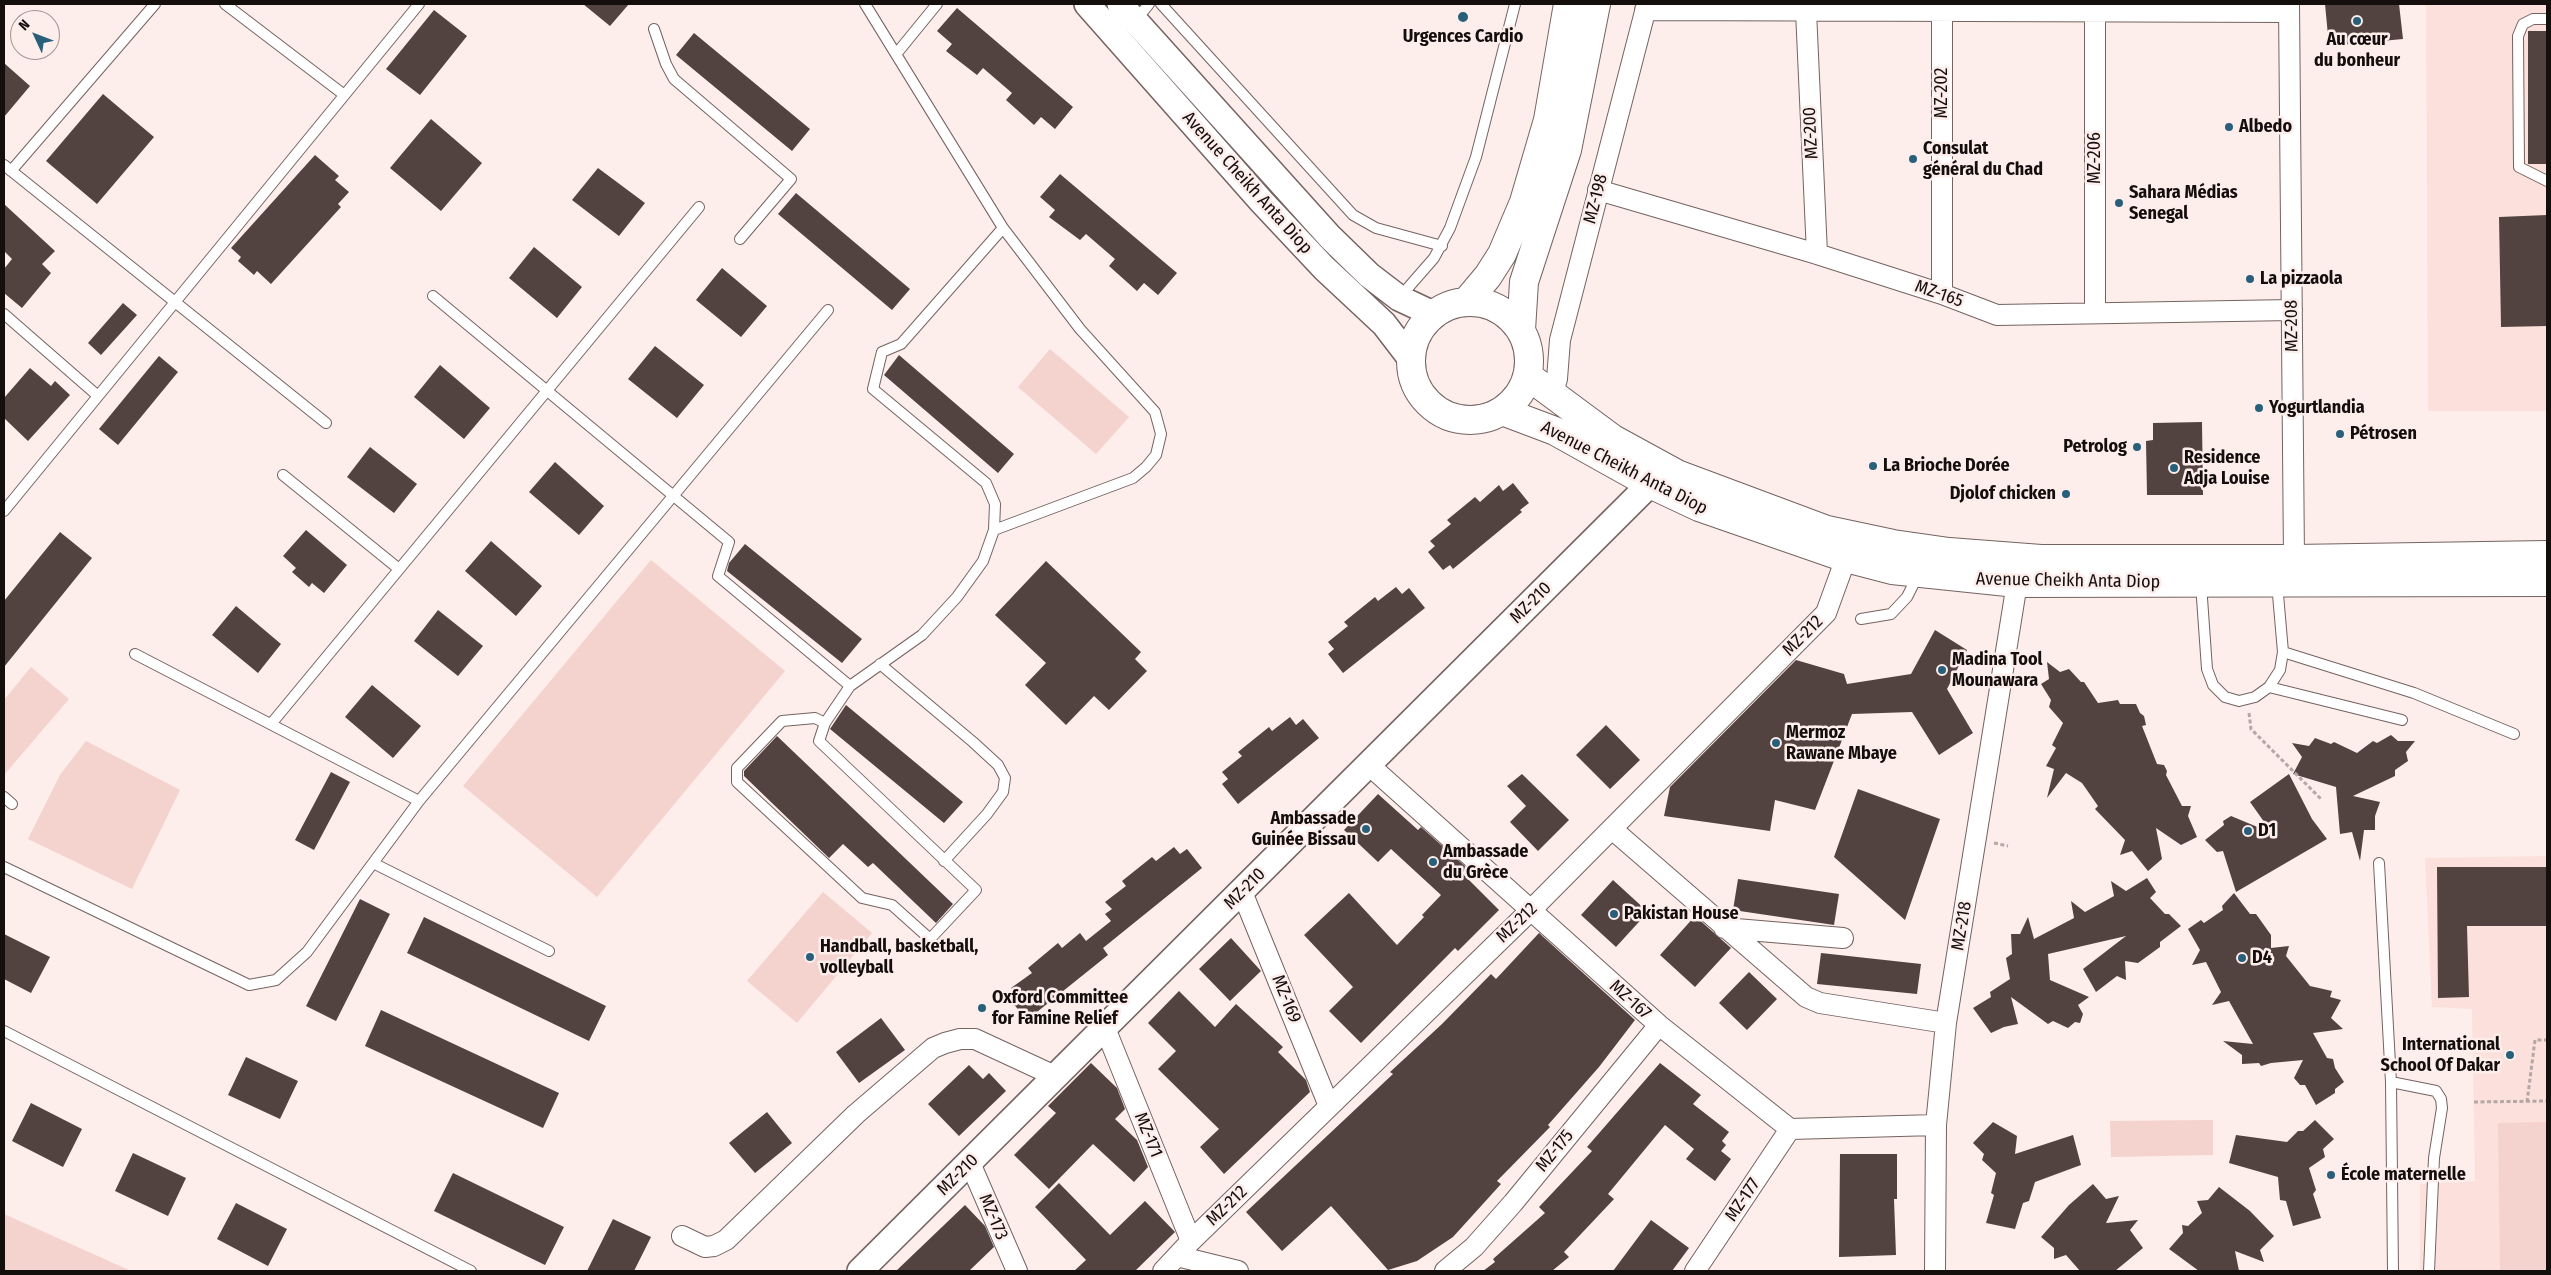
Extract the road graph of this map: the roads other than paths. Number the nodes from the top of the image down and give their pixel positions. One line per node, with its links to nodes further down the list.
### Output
1 (155, 4): 21 (lane)
2 (225, 4): 20 (lane)
3 (419, 4): 20 (lane)
4 (865, 4): 19 (lane)
5 (937, 4): 19 (lane)
6 (1087, 4): 40 (street, Avenue Cheikh Anta Diop)
7 (1161, 4): 27 (lane)
8 (1515, 4): 27 (lane)
9 (1568, 4): 32 (main road)
10 (1596, 4): 39 (main road)
11 (1646, 7): 15 (street); 23 (street, MZ-198)
12 (2094, 8): 13 (street); 16 (street); 36 (street, MZ-206)
13 (2289, 8): 35 (street, MZ-208)
14 (1135, 9): 31 (street, Avenue Cheikh Anta Diop)
15 (1806, 11): 16 (street); 28 (street, MZ-200)
16 (1942, 11): 29 (street, MZ-202)
17 (2547, 19): 22 (lane)
18 (654, 29): 26 (lane)
19 (897, 53): 25 (lane)
20 (343, 94): 33 (lane)
21 (7, 168): 33 (lane)
22 (2547, 181)
23 (1598, 190): 28 (street, MZ-165); 44 (street, MZ-198)
24 (699, 207): 42 (lane)
25 (1003, 228): 51 (lane); 51 (lane)
26 (740, 239)
27 (1442, 246): 31 (lane)
28 (1817, 254): 29 (street, MZ-165)
29 (1942, 294): 36 (street, MZ-165)
30 (433, 296): 42 (lane)
31 (1399, 298): 38 (street, Avenue Cheikh Anta Diop)
32 (1467, 301): 38 (main road); 39 (main road)
33 (175, 302): 43 (lane); 46 (lane)
34 (828, 310): 49 (lane)
35 (2292, 310): 36 (street, MZ-165); 54 (street, MZ-208)
36 (2094, 313)
37 (4, 314): 43 (lane)
38 (1433, 314): 40 (main road)
39 (1521, 330): 41 (main road)
40 (1410, 358): 45 (main road)
41 (1528, 376): 44 (main road, Avenue Cheikh Anta Diop); 45 (main road)
42 (547, 390): 49 (lane); 55 (lane)
43 (98, 396): 50 (lane)
44 (1552, 396): 54 (main road, Avenue Cheikh Anta Diop)
45 (1502, 411): 48 (main road, Avenue Cheikh Anta Diop)
46 (326, 423)
47 (283, 475): 55 (lane)
48 (1650, 484): 53 (main road, Avenue Cheikh Anta Diop); 71 (street, MZ-210)
49 (674, 495): 65 (lane); 73 (lane)
50 (4, 511)
51 (994, 530): 64 (lane)
52 (2547, 555): 54 (main road, Avenue Cheikh Anta Diop)
53 (1846, 558): 56 (main road, Avenue Cheikh Anta Diop); 75 (street, MZ-212)
54 (2294, 559)
55 (399, 569): 69 (lane)
56 (1918, 574): 58 (main road, Avenue Cheikh Anta Diop); 61 (lane)
57 (2547, 582): 60 (main road, Avenue Cheikh Anta Diop)
58 (2017, 583): 59 (main road, Avenue Cheikh Anta Diop); 85 (street, MZ-218)
59 (2201, 583): 60 (main road, Avenue Cheikh Anta Diop); 66 (lane)
60 (2277, 583): 62 (lane)
61 (1861, 619)
62 (2283, 652): 66 (lane); 70 (lane)
63 (135, 654): 69 (lane)
64 (880, 664): 65 (lane); 76 (lane)
65 (850, 686): 68 (lane)
66 (2269, 687): 67 (lane)
67 (2402, 720)
68 (825, 723): 76 (lane); 76 (lane)
69 (271, 724): 73 (lane)
70 (2514, 734)
71 (1369, 765): 80 (street, MZ-210); 81 (street, MZ-167)
72 (4, 797): 74 (lane)
73 (419, 801): 77 (lane)
74 (12, 804)
75 (1612, 829): 81 (street, MZ-212); 82 (street)
76 (944, 860)
77 (373, 863): 79 (lane); 84 (lane)
78 (2379, 863): 90 (lane)
79 (4, 867)
80 (1242, 892): 87 (street, MZ-210); 91 (street, MZ-169)
81 (1530, 911): 86 (street, MZ-167); 91 (street, MZ-212)
82 (1724, 928): 83 (street); 85 (street)
83 (1843, 938)
84 (549, 952)
85 (1946, 1023): 92 (street, MZ-218)
86 (1659, 1025): 93 (street, MZ-167); 103 (street, MZ-175)
87 (1105, 1028): 89 (street, MZ-210); 96 (street, MZ-171)
88 (4, 1031): 98 (lane)
89 (1057, 1077): 94 (street, MZ-210); 95 (street)
90 (2391, 1082): 106 (lane); 107 (lane)
91 (1329, 1106): 96 (street, MZ-212)
92 (1936, 1125): 93 (street); 105 (street, MZ-218)
93 (1790, 1129): 104 (street, MZ-177)
94 (970, 1163): 99 (street, MZ-210); 100 (street, MZ-173)
95 (682, 1236)
96 (1191, 1241): 97 (street, MZ-212)
97 (1178, 1256): 101 (street, MZ-212); 102 (street)
98 (471, 1271)
99 (860, 1271)
100 (1017, 1271)
101 (1163, 1271)
102 (1238, 1271)
103 (1444, 1271)
104 (1695, 1271)
105 (1935, 1271)
106 (2393, 1271)
107 (2429, 1271)

